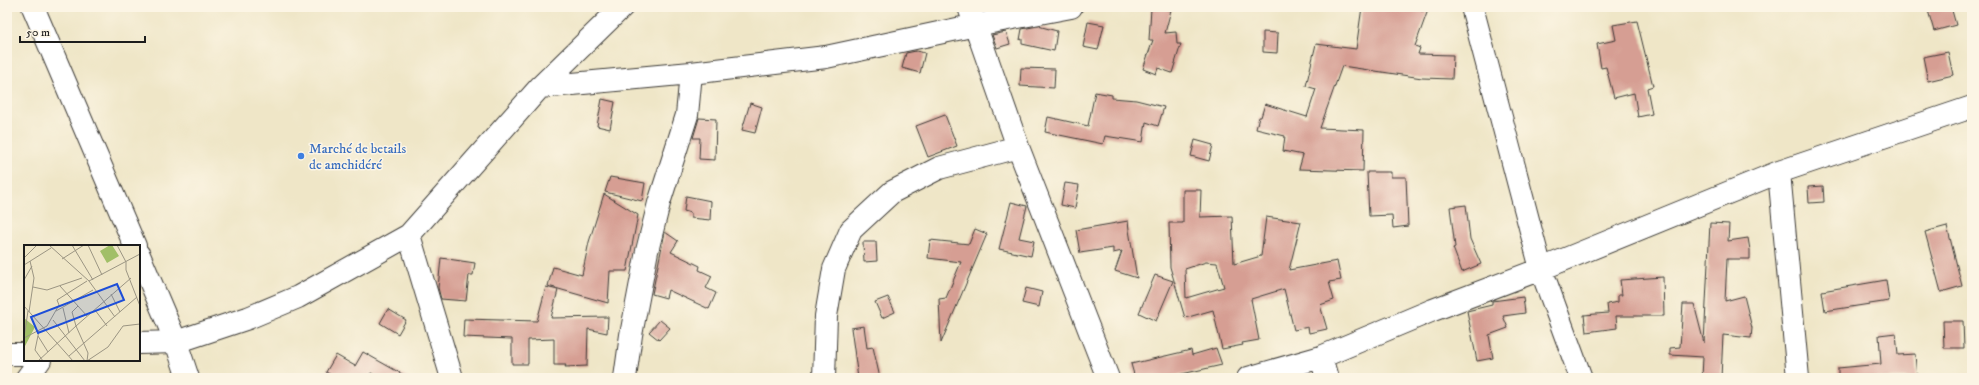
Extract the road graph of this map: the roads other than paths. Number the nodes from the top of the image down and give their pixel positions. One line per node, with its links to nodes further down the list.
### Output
1 (33, 7): 12 (street)
2 (622, 7): 7 (street)
3 (1071, 7): 5 (street)
4 (1472, 7): 14 (street)
5 (972, 16): 6 (street); 9 (street)
6 (691, 73): 7 (street); 24 (street)
7 (540, 87): 11 (street)
8 (1972, 107): 10 (street)
9 (1018, 147): 25 (street); 26 (street)
10 (1780, 172): 14 (street); 30 (street)
11 (409, 235): 15 (street); 23 (street)
12 (135, 245)
13 (140, 257): 15 (street)
14 (1541, 269): 19 (street); 29 (street)
15 (176, 342): 16 (street); 22 (street)
16 (140, 343)
17 (7, 354): 18 (street)
18 (24, 354)
19 (1321, 357): 27 (street); 28 (street)
20 (39, 361): 21 (street)
21 (27, 378)
22 (188, 378)
23 (452, 378)
24 (625, 378)
25 (824, 378)
26 (1108, 378)
27 (1248, 378)
28 (1327, 378)
29 (1582, 378)
30 (1798, 378)

